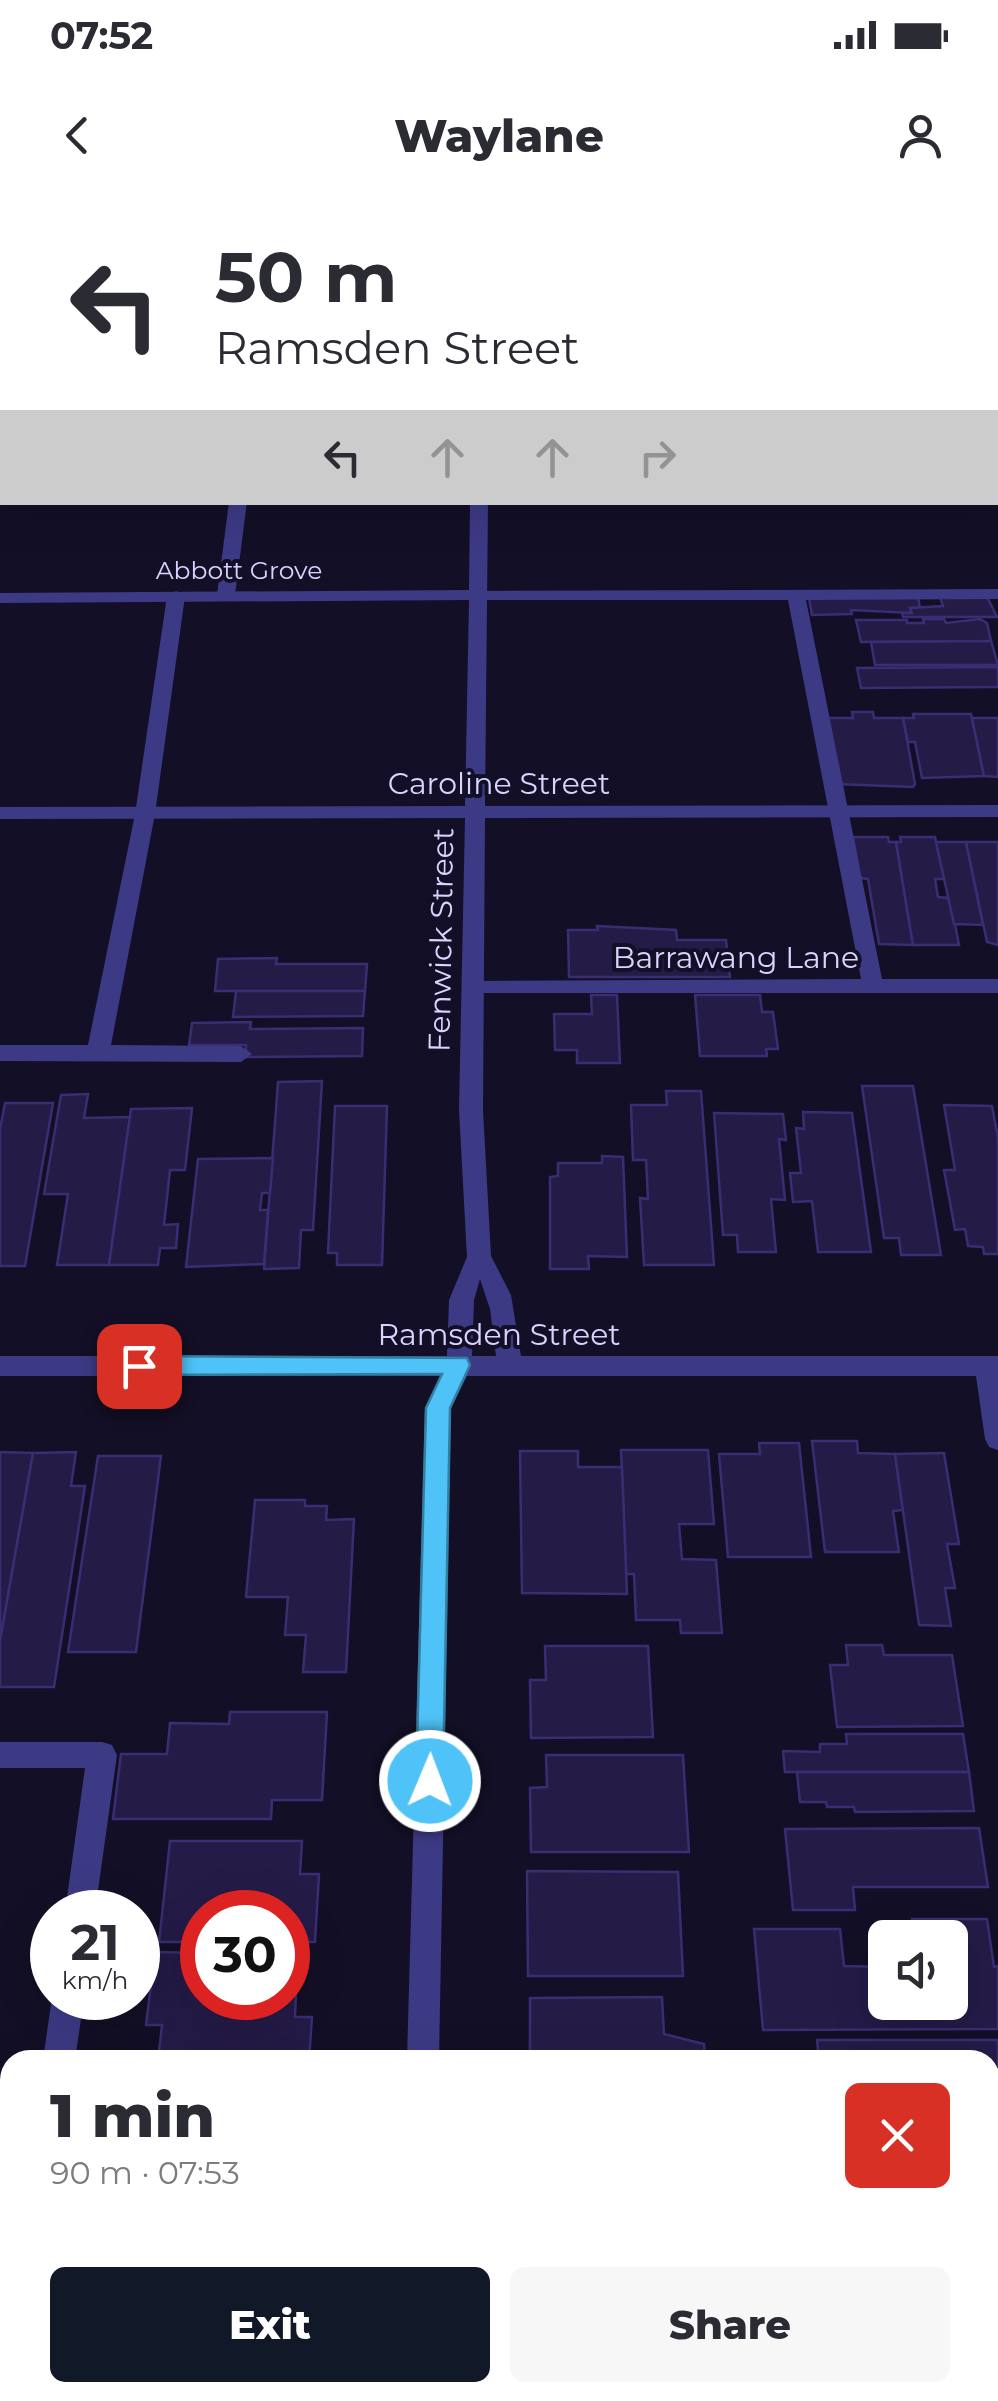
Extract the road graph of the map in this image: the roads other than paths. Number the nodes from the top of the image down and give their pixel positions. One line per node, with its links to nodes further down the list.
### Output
1 (238, 505): 6 (street)
2 (479, 505): 3 (street, Fenwick Street)
3 (478, 594): 4 (street, Abbott Grove); 6 (street, Abbott Grove); 12 (street, Fenwick Street)
4 (796, 594): 5 (street, Abbott Grove); 10 (street)
5 (998, 594)
6 (226, 595): 7 (street, Abbott Grove)
7 (176, 596): 8 (street, Abbott Grove); 13 (street)
8 (0, 598)
9 (998, 811): 10 (street, Caroline Street)
10 (838, 812): 12 (street, Caroline Street); 15 (street)
11 (0, 813): 13 (street, Caroline Street)
12 (475, 813): 13 (street, Caroline Street); 16 (street, Fenwick Street)
13 (145, 814): 18 (street)
14 (998, 986): 15 (street, Barrawang Lane)
15 (872, 987): 16 (street, Barrawang Lane)
16 (473, 988): 20 (street, Fenwick Street)
17 (0, 1053): 18 (street)
18 (98, 1053): 19 (street)
19 (241, 1054)
20 (478, 1258): 21 (street, Fenwick Street); 23 (street, Fenwick Street)
21 (458, 1365): 22 (street, Ramsden Street); 23 (street, Ramsden Street); 30 (street)
22 (0, 1366)
23 (510, 1366): 24 (street, Ramsden Street)
24 (992, 1366): 25 (street)
25 (998, 1439)
26 (0, 1755): 27 (street)
27 (83, 1890)
28 (65, 2020): 29 (street)
29 (60, 2050)
30 (423, 2050)

